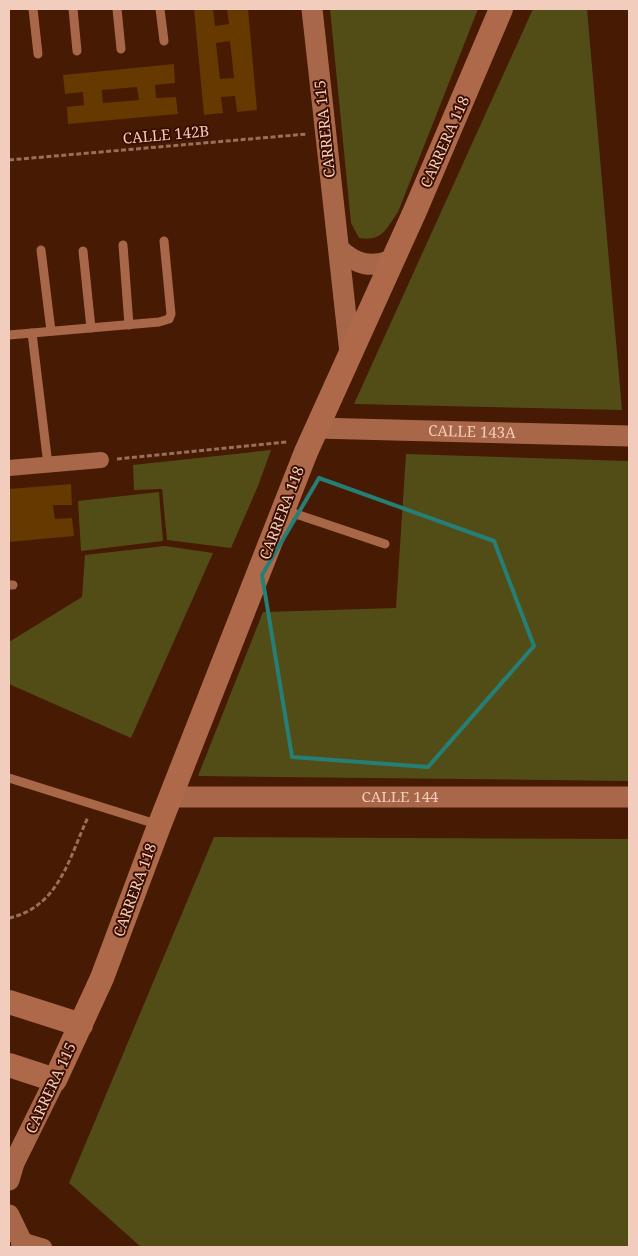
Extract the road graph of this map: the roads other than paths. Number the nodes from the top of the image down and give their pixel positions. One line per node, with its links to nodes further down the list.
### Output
1 (32, 9): 10 (lane)
2 (73, 9): 9 (lane)
3 (117, 9): 8 (lane)
4 (160, 9): 7 (lane)
5 (312, 9): 15 (street, CARRERA 115)
6 (501, 9): 16 (main road, CARRERA 118)
7 (164, 41)
8 (120, 49)
9 (77, 51)
10 (38, 54)
11 (164, 240): 17 (lane)
12 (123, 245): 17 (lane)
13 (41, 250): 19 (lane)
14 (83, 250): 18 (lane)
15 (340, 250): 16 (street); 22 (street, CARRERA 115)
16 (392, 260): 22 (main road, CARRERA 118)
17 (129, 325): 18 (lane)
18 (91, 328): 19 (lane)
19 (51, 331): 20 (lane)
20 (32, 333): 21 (lane); 26 (lane)
21 (9, 335)
22 (350, 354): 23 (main road, CARRERA 118)
23 (314, 434): 24 (street, CALLE 143A); 28 (main road, CARRERA 118)
24 (629, 436)
25 (101, 460): 26 (street)
26 (48, 465): 27 (street)
27 (9, 468)
28 (283, 510): 29 (lane); 31 (main road, CARRERA 118)
29 (386, 544)
30 (9, 778): 33 (lane)
31 (171, 797): 32 (street, CALLE 144); 33 (main road, CARRERA 118)
32 (629, 797)
33 (159, 826): 35 (main road, CARRERA 118)
34 (9, 1002): 35 (main road)
35 (81, 1024): 37 (main road, CARRERA 115)
36 (9, 1065): 37 (main road)
37 (55, 1080): 38 (street, CARRERA 115)
38 (9, 1180)
39 (9, 1215): 40 (street)
40 (22, 1244): 41 (street)
41 (44, 1247)

